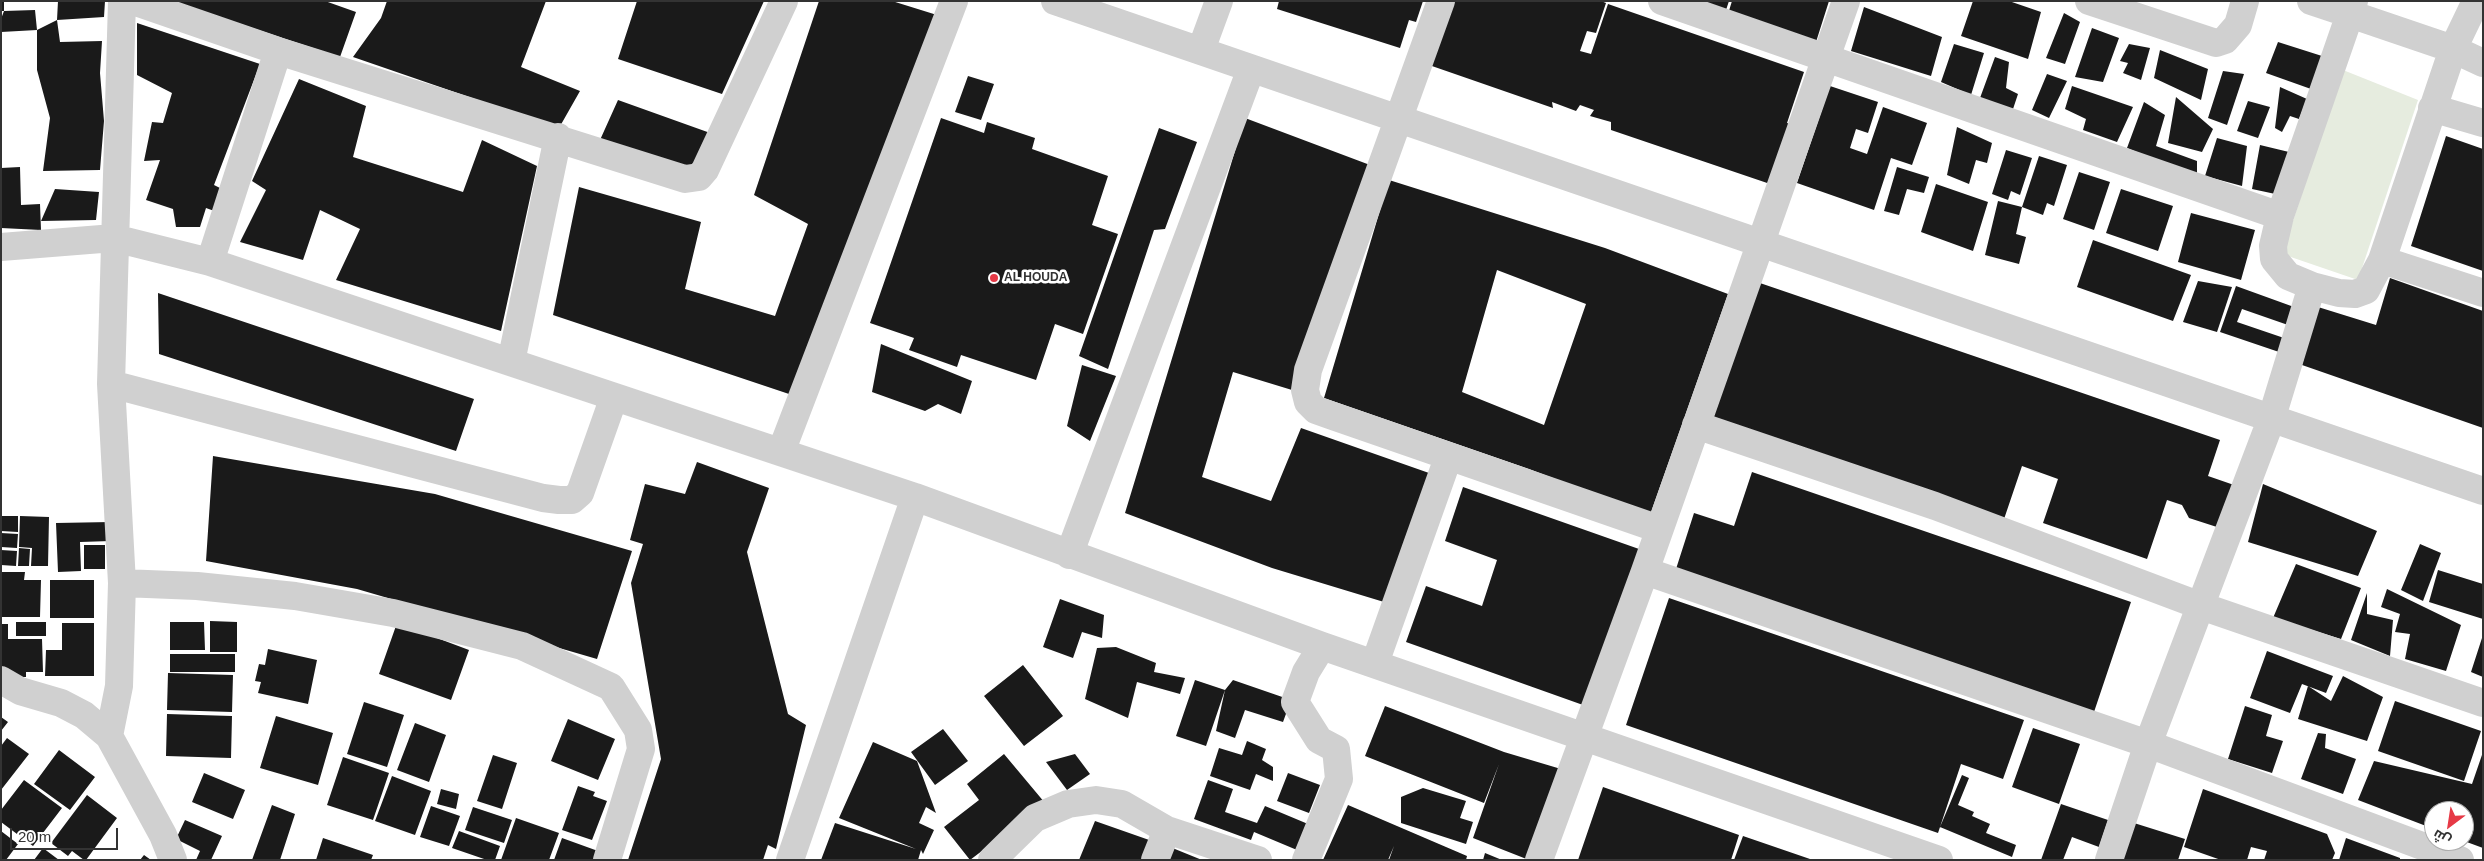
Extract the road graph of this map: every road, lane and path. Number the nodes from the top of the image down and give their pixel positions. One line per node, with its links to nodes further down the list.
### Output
1 (122, 1): 26 (street)
2 (133, 1): 17 (street)
3 (784, 1): 24 (street)
4 (954, 1): 38 (street)
5 (1055, 1): 16 (street)
6 (1219, 1): 16 (street)
7 (1441, 1): 22 (street)
8 (1662, 1): 18 (street)
9 (1846, 1): 18 (street)
10 (2089, 1): 11 (street)
11 (2245, 1)
12 (2311, 1): 14 (street)
13 (2476, 1): 15 (street)
14 (2352, 8): 15 (street); 25 (street)
15 (2453, 49): 19 (street); 21 (street)
16 (1201, 50): 20 (street)
17 (278, 51): 24 (street); 30 (street)
18 (1826, 59): 25 (street); 27 (street)
19 (2483, 63)
20 (1251, 69): 22 (street); 43 (street)
21 (2432, 108): 23 (street); 29 (street)
22 (1398, 118): 27 (street); 39 (street)
23 (2483, 123)
24 (558, 137): 33 (street)
25 (2280, 216): 31 (street)
26 (114, 238): 28 (street); 30 (street); 34 (street)
27 (1760, 244): 36 (street); 37 (street)
28 (1, 247)
29 (2382, 260): 31 (street); 32 (street)
30 (210, 262): 33 (street)
31 (2312, 286): 36 (street)
32 (2483, 292)
33 (511, 362): 35 (street)
34 (111, 384): 35 (street); 45 (street)
35 (614, 397): 38 (street)
36 (2271, 420): 40 (street); 46 (street)
37 (1696, 425): 42 (street); 46 (street)
38 (781, 452): 41 (street)
39 (1448, 458): 42 (street); 48 (street)
40 (2483, 491)
41 (915, 497): 43 (street); 57 (street)
42 (1659, 529): 44 (street)
43 (1069, 555): 47 (street)
44 (1645, 571): 52 (street); 53 (street)
45 (122, 583): 51 (street); 56 (street)
46 (2201, 606): 50 (street); 53 (street)
47 (1322, 646): 48 (street); 61 (street)
48 (1375, 663): 52 (street)
49 (1, 680): 51 (street)
50 (2483, 703)
51 (109, 736): 55 (street)
52 (1583, 737): 62 (street); 63 (street)
53 (2148, 744): 64 (street); 65 (street)
54 (1167, 830): 58 (street); 59 (street); 60 (street)
55 (173, 860)
56 (607, 860)
57 (790, 860)
58 (992, 860)
59 (1155, 860)
60 (1258, 860)
61 (1306, 860)
62 (1539, 860)
63 (1938, 860)
64 (2109, 860)
65 (2460, 860)

